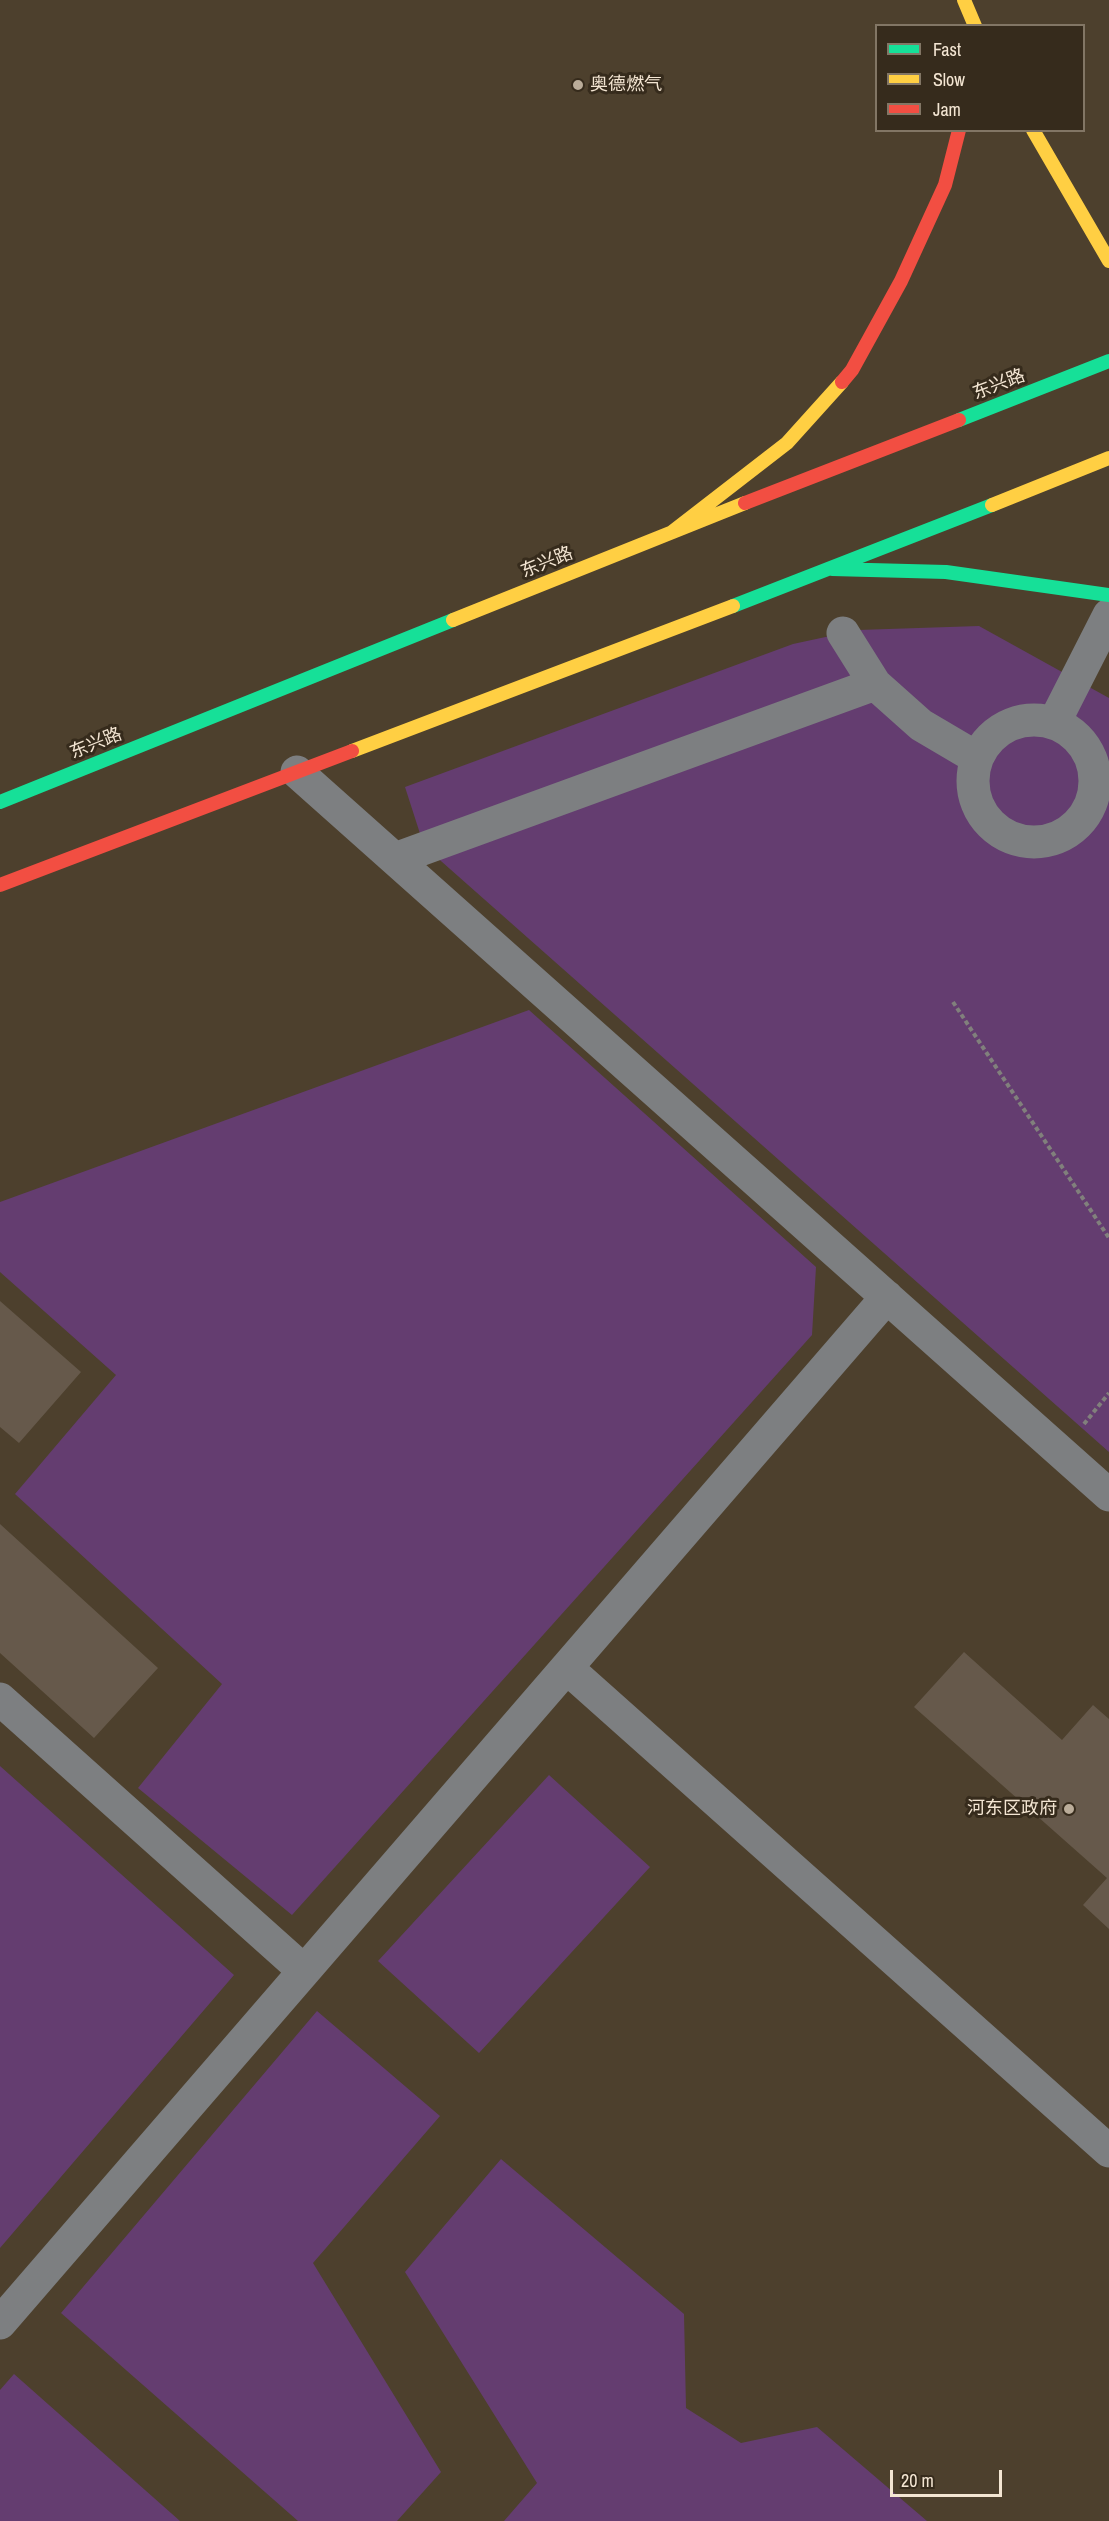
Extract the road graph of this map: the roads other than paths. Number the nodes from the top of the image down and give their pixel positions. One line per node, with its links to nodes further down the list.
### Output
1 (964, 0): 2 (main road)
2 (974, 24)
3 (958, 132): 8 (main road)
4 (1034, 132): 5 (main road)
5 (1109, 261)
6 (1109, 361): 8 (main road, 东兴路)
7 (1109, 458): 9 (main road)
8 (672, 532): 17 (main road, 东兴路)
9 (832, 569): 10 (main road); 16 (main road)
10 (1109, 595)
11 (1109, 615): 14 (street)
12 (843, 633): 13 (street)
13 (875, 684): 15 (street); 18 (street)
14 (1054, 723): 15 (street); 15 (street)
15 (977, 758)
16 (297, 772): 18 (street); 19 (main road)
17 (0, 802)
18 (395, 859): 20 (street)
19 (0, 885)
20 (887, 1297): 21 (street); 22 (street)
21 (1109, 1495)
22 (567, 1668): 24 (street); 25 (street)
23 (0, 1699): 24 (street)
24 (304, 1971): 26 (street)
25 (1109, 2151)
26 (0, 2323)

